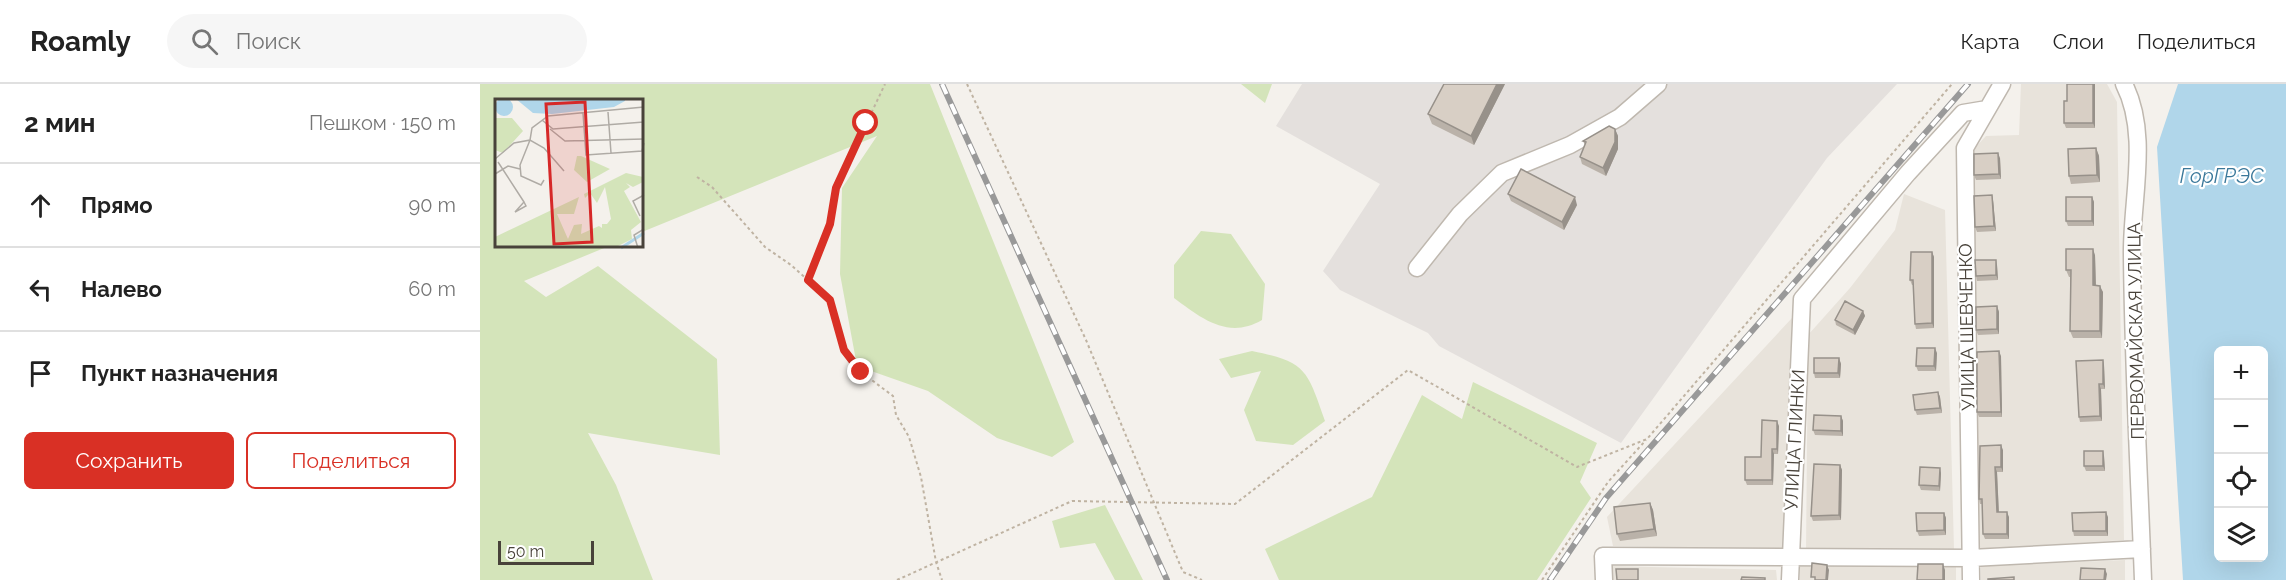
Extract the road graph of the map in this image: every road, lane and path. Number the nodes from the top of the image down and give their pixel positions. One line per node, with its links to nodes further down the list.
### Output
1 (885, 84): 10 (path)
2 (967, 84): 12 (path)
3 (1658, 84): 9 (street)
4 (1952, 84): 11 (path)
5 (2002, 84): 7 (street, УЛИЦА ШЕВЧЕНКО)
6 (2131, 89): 13 (street, ПЕРВОМАЙСКАЯ УЛИЦА)
7 (1987, 109): 14 (street, УЛИЦА ГЛИНКИ); 15 (street, УЛИЦА ШЕВЧЕНКО)
8 (697, 177): 10 (path)
9 (1417, 268)
10 (808, 280): 16 (path)
11 (1647, 439): 12 (path); 20 (path)
12 (1154, 502): 16 (path); 19 (path)
13 (2142, 549): 15 (street); 24 (street, ПЕРВОМАЙСКАЯ УЛИЦА)
14 (1790, 557): 15 (street); 21 (street); 22 (street, УЛИЦА ГЛИНКИ)
15 (1971, 558): 23 (street, УЛИЦА ШЕВЧЕНКО)
16 (936, 562): 17 (path); 18 (path)
17 (897, 580)
18 (942, 580)
19 (1202, 580)
20 (1542, 580)
21 (1604, 580)
22 (1790, 580)
23 (1971, 580)
24 (2143, 580)

